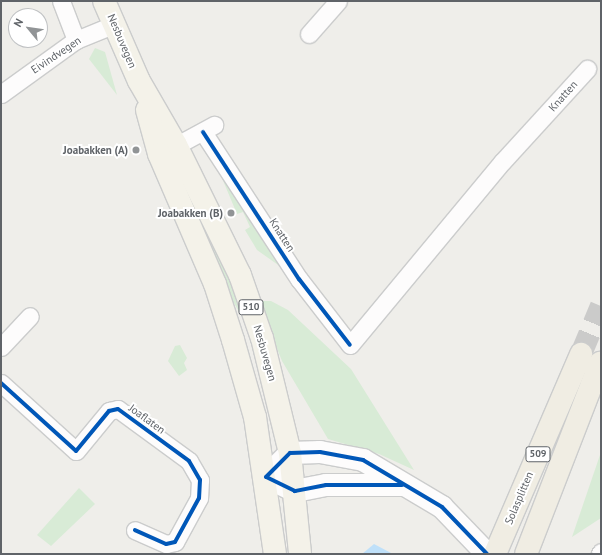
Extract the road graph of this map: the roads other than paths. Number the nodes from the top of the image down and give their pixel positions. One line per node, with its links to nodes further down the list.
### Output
1 (61, 1): 6 (street)
2 (104, 1): 4 (main road, Nesbuvegen / 510)
3 (338, 1): 5 (street)
4 (115, 24): 6 (street, Eivindvegen); 9 (main road, Nesbuvegen / 510)
5 (309, 34)
6 (76, 40): 8 (street, Eivindvegen)
7 (587, 69): 9 (street, Knatten)
8 (1, 94)
9 (167, 150): 14 (main road, Nesbuvegen / 510); 15 (main road, Nesbuvegen / 510)
10 (30, 316): 11 (street)
11 (1, 347)
12 (591, 359): 22 (highway, Solasplitten / 509); 23 (highway, Solasplitten / 509)
13 (1, 384): 18 (street, Joaflaten)
14 (290, 453): 15 (street); 16 (street); 17 (main road, Nesbuvegen / 510)
15 (266, 477): 17 (street); 19 (main road, Nesbuvegen / 510)
16 (402, 485): 17 (street); 21 (street)
17 (295, 492): 20 (main road, Nesbuvegen / 510)
18 (135, 530)
19 (275, 554)
20 (300, 554)
21 (487, 554)
22 (495, 554)
23 (526, 554)

